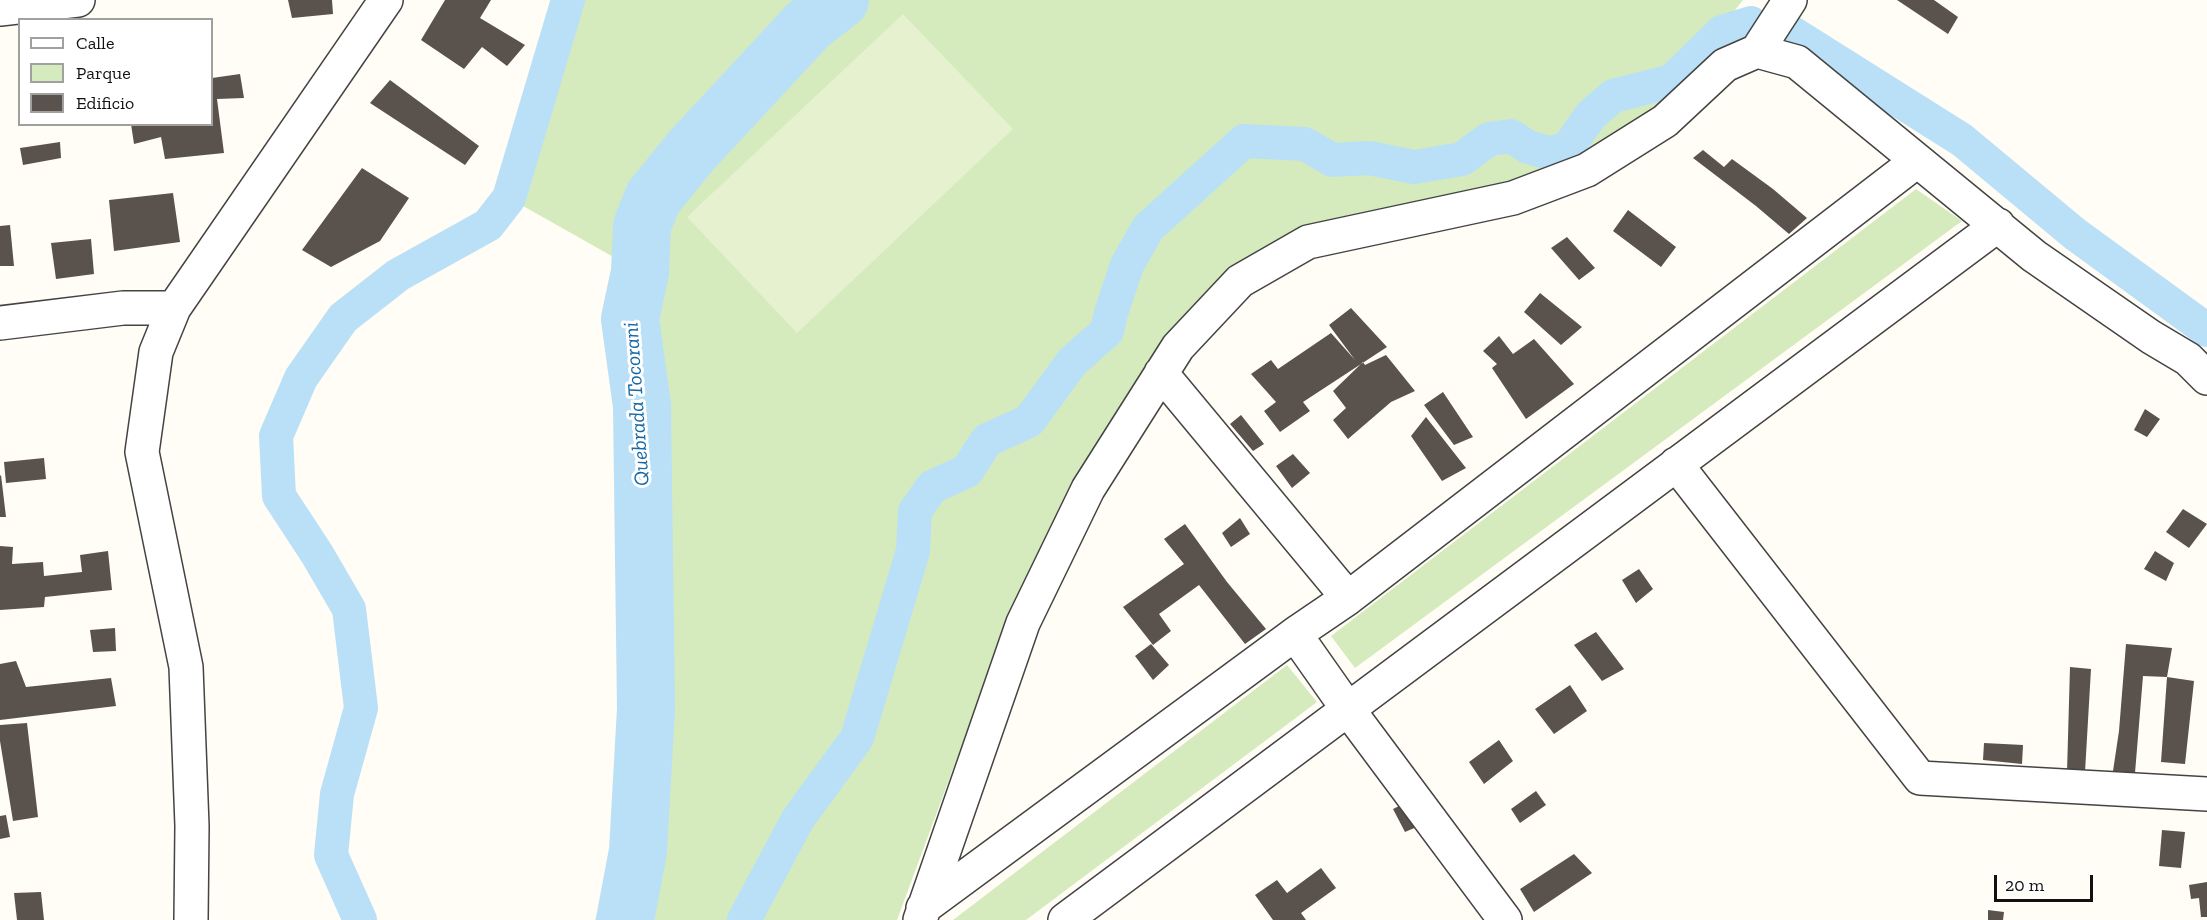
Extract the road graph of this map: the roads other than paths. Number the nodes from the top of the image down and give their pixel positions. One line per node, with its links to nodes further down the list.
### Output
1 (78, 0): 4 (street)
2 (386, 0): 8 (street)
3 (1790, 0): 5 (street)
4 (0, 9)
5 (1757, 51): 6 (street); 10 (street)
6 (1917, 161): 7 (street); 13 (street)
7 (1998, 225): 11 (street); 12 (street)
8 (174, 308): 9 (street); 18 (street)
9 (0, 323)
10 (1161, 373): 13 (street); 17 (street)
11 (2207, 378)
12 (1676, 464): 15 (street); 16 (street)
13 (1348, 598): 14 (street)
14 (1295, 634): 15 (street); 17 (street)
15 (1347, 708): 19 (street); 20 (street)
16 (2207, 794)
17 (921, 914)
18 (191, 920)
19 (1065, 920)
20 (1505, 920)

